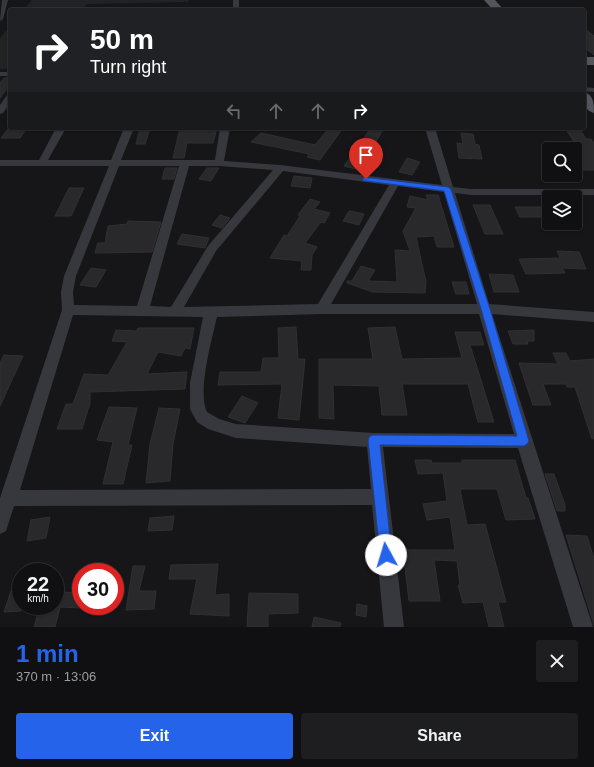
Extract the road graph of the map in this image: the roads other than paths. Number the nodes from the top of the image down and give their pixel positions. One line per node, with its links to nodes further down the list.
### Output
1 (5, 0): 4 (street)
2 (489, 0): 3 (main road)
3 (497, 8)
4 (0, 19)
5 (586, 99): 7 (main road)
6 (8, 100): 8 (street)
7 (594, 109)
8 (0, 111)
9 (60, 130): 14 (street)
10 (128, 130): 15 (street)
11 (225, 130): 17 (street)
12 (431, 130): 20 (street)
13 (0, 163): 14 (street)
14 (42, 163): 15 (street)
15 (115, 163): 16 (street); 24 (street)
16 (185, 163): 17 (street); 25 (street)
17 (219, 163): 18 (street)
18 (280, 168): 19 (street); 26 (street)
19 (395, 183): 20 (street); 22 (street)
20 (448, 189): 21 (street); 23 (street)
21 (594, 192)
22 (322, 308): 23 (street); 27 (street)
23 (486, 309): 28 (street); 30 (street)
24 (68, 310): 25 (street); 32 (street)
25 (142, 310): 26 (street)
26 (174, 312): 27 (street)
27 (211, 312): 29 (street)
28 (594, 317)
29 (374, 440): 30 (street); 31 (street)
30 (524, 441): 35 (street)
31 (380, 497): 32 (street); 34 (street)
32 (10, 498): 33 (street)
33 (0, 525)
34 (394, 627)
35 (583, 627)

